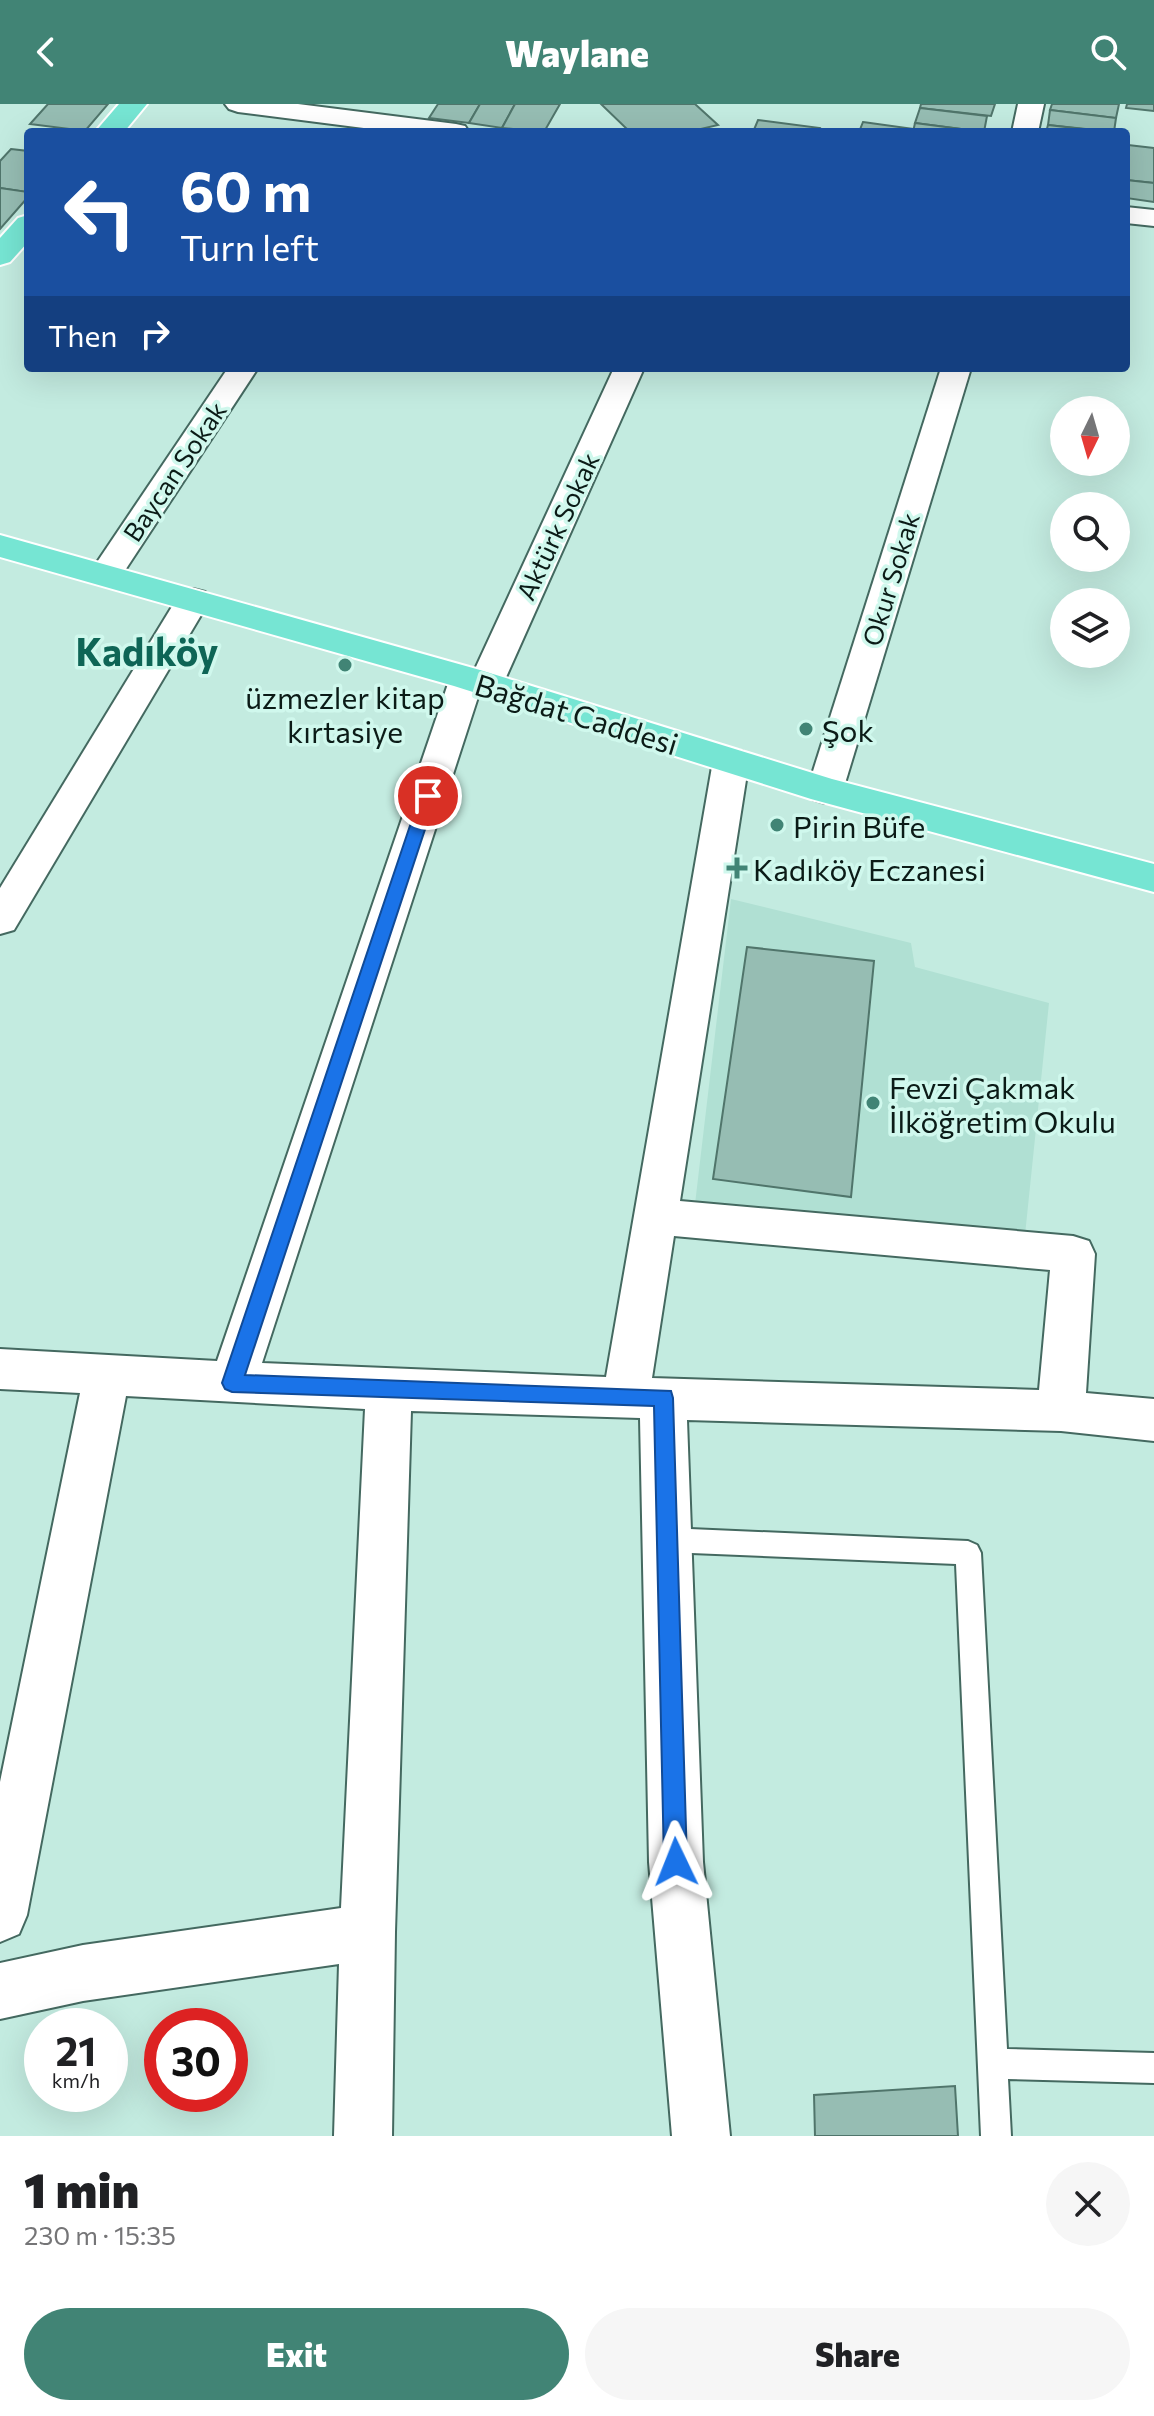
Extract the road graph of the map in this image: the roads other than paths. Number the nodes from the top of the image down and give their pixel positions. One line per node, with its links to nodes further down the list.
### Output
1 (134, 104): 5 (main road)
2 (238, 104): 4 (street)
3 (1031, 104): 7 (street)
4 (408, 121): 6 (street)
5 (113, 128)
6 (439, 128)
7 (1026, 128)
8 (1130, 215): 9 (street)
9 (1154, 218)
10 (24, 229): 11 (main road)
11 (0, 256)
12 (240, 372): 16 (street, Baycan Sokak)
13 (627, 372): 18 (street, Aktürk Sokak)
14 (955, 372): 20 (street, Okur Sokak)
15 (0, 546): 16 (main road, Bağdat Caddesi)
16 (106, 574): 17 (main road, Bağdat Caddesi)
17 (193, 600): 18 (main road, Bağdat Caddesi); 22 (street)
18 (476, 681): 19 (main road, Bağdat Caddesi); 26 (street, Aktürk Sokak)
19 (731, 761): 20 (main road, Bağdat Caddesi); 23 (street)
20 (825, 790): 21 (main road, Bağdat Caddesi)
21 (1154, 878)
22 (0, 920)
23 (656, 1217): 28 (street); 29 (street)
24 (0, 1369): 25 (street)
25 (107, 1375): 26 (street); 32 (street)
26 (232, 1383): 27 (street)
27 (389, 1390): 28 (street); 33 (street)
28 (645, 1396): 29 (street); 31 (street)
29 (1061, 1411): 30 (street)
30 (1154, 1420)
31 (667, 1540): 35 (lane); 38 (street)
32 (0, 1915)
33 (367, 1932): 34 (street); 37 (street)
34 (0, 1991)
35 (992, 2064): 36 (lane); 39 (lane)
36 (1154, 2068)
37 (363, 2136)
38 (701, 2136)
39 (996, 2136)

